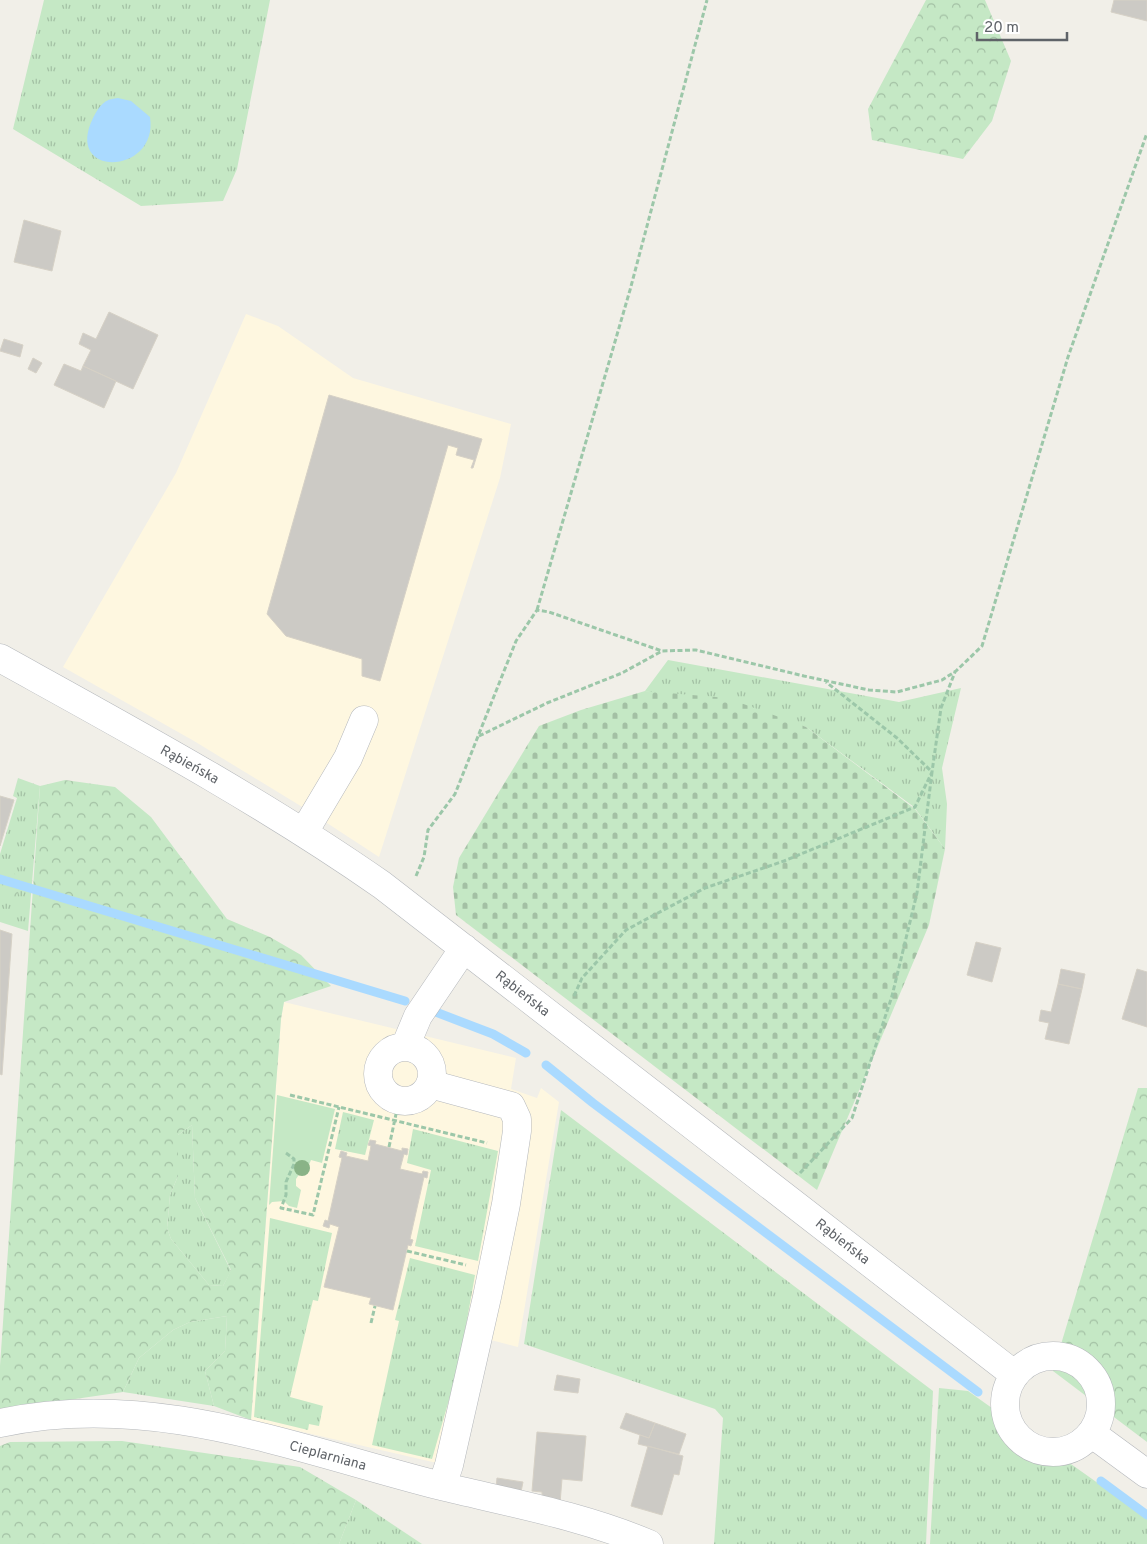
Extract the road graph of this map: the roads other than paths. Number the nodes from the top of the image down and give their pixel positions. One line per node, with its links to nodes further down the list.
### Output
1 (0, 658): 3 (street, Rąbieńska)
2 (364, 720): 3 (street)
3 (304, 832): 4 (street, Rąbieńska)
4 (464, 948): 5 (street); 7 (street, Rąbieńska)
5 (406, 1047): 6 (street); 6 (street)
6 (430, 1084): 11 (street)
7 (1015, 1375): 9 (street); 9 (street)
8 (0, 1423): 11 (street, Cieplarniana)
9 (1091, 1433): 10 (street)
10 (1147, 1474)
11 (442, 1486): 12 (street, Cieplarniana)
12 (649, 1544)

